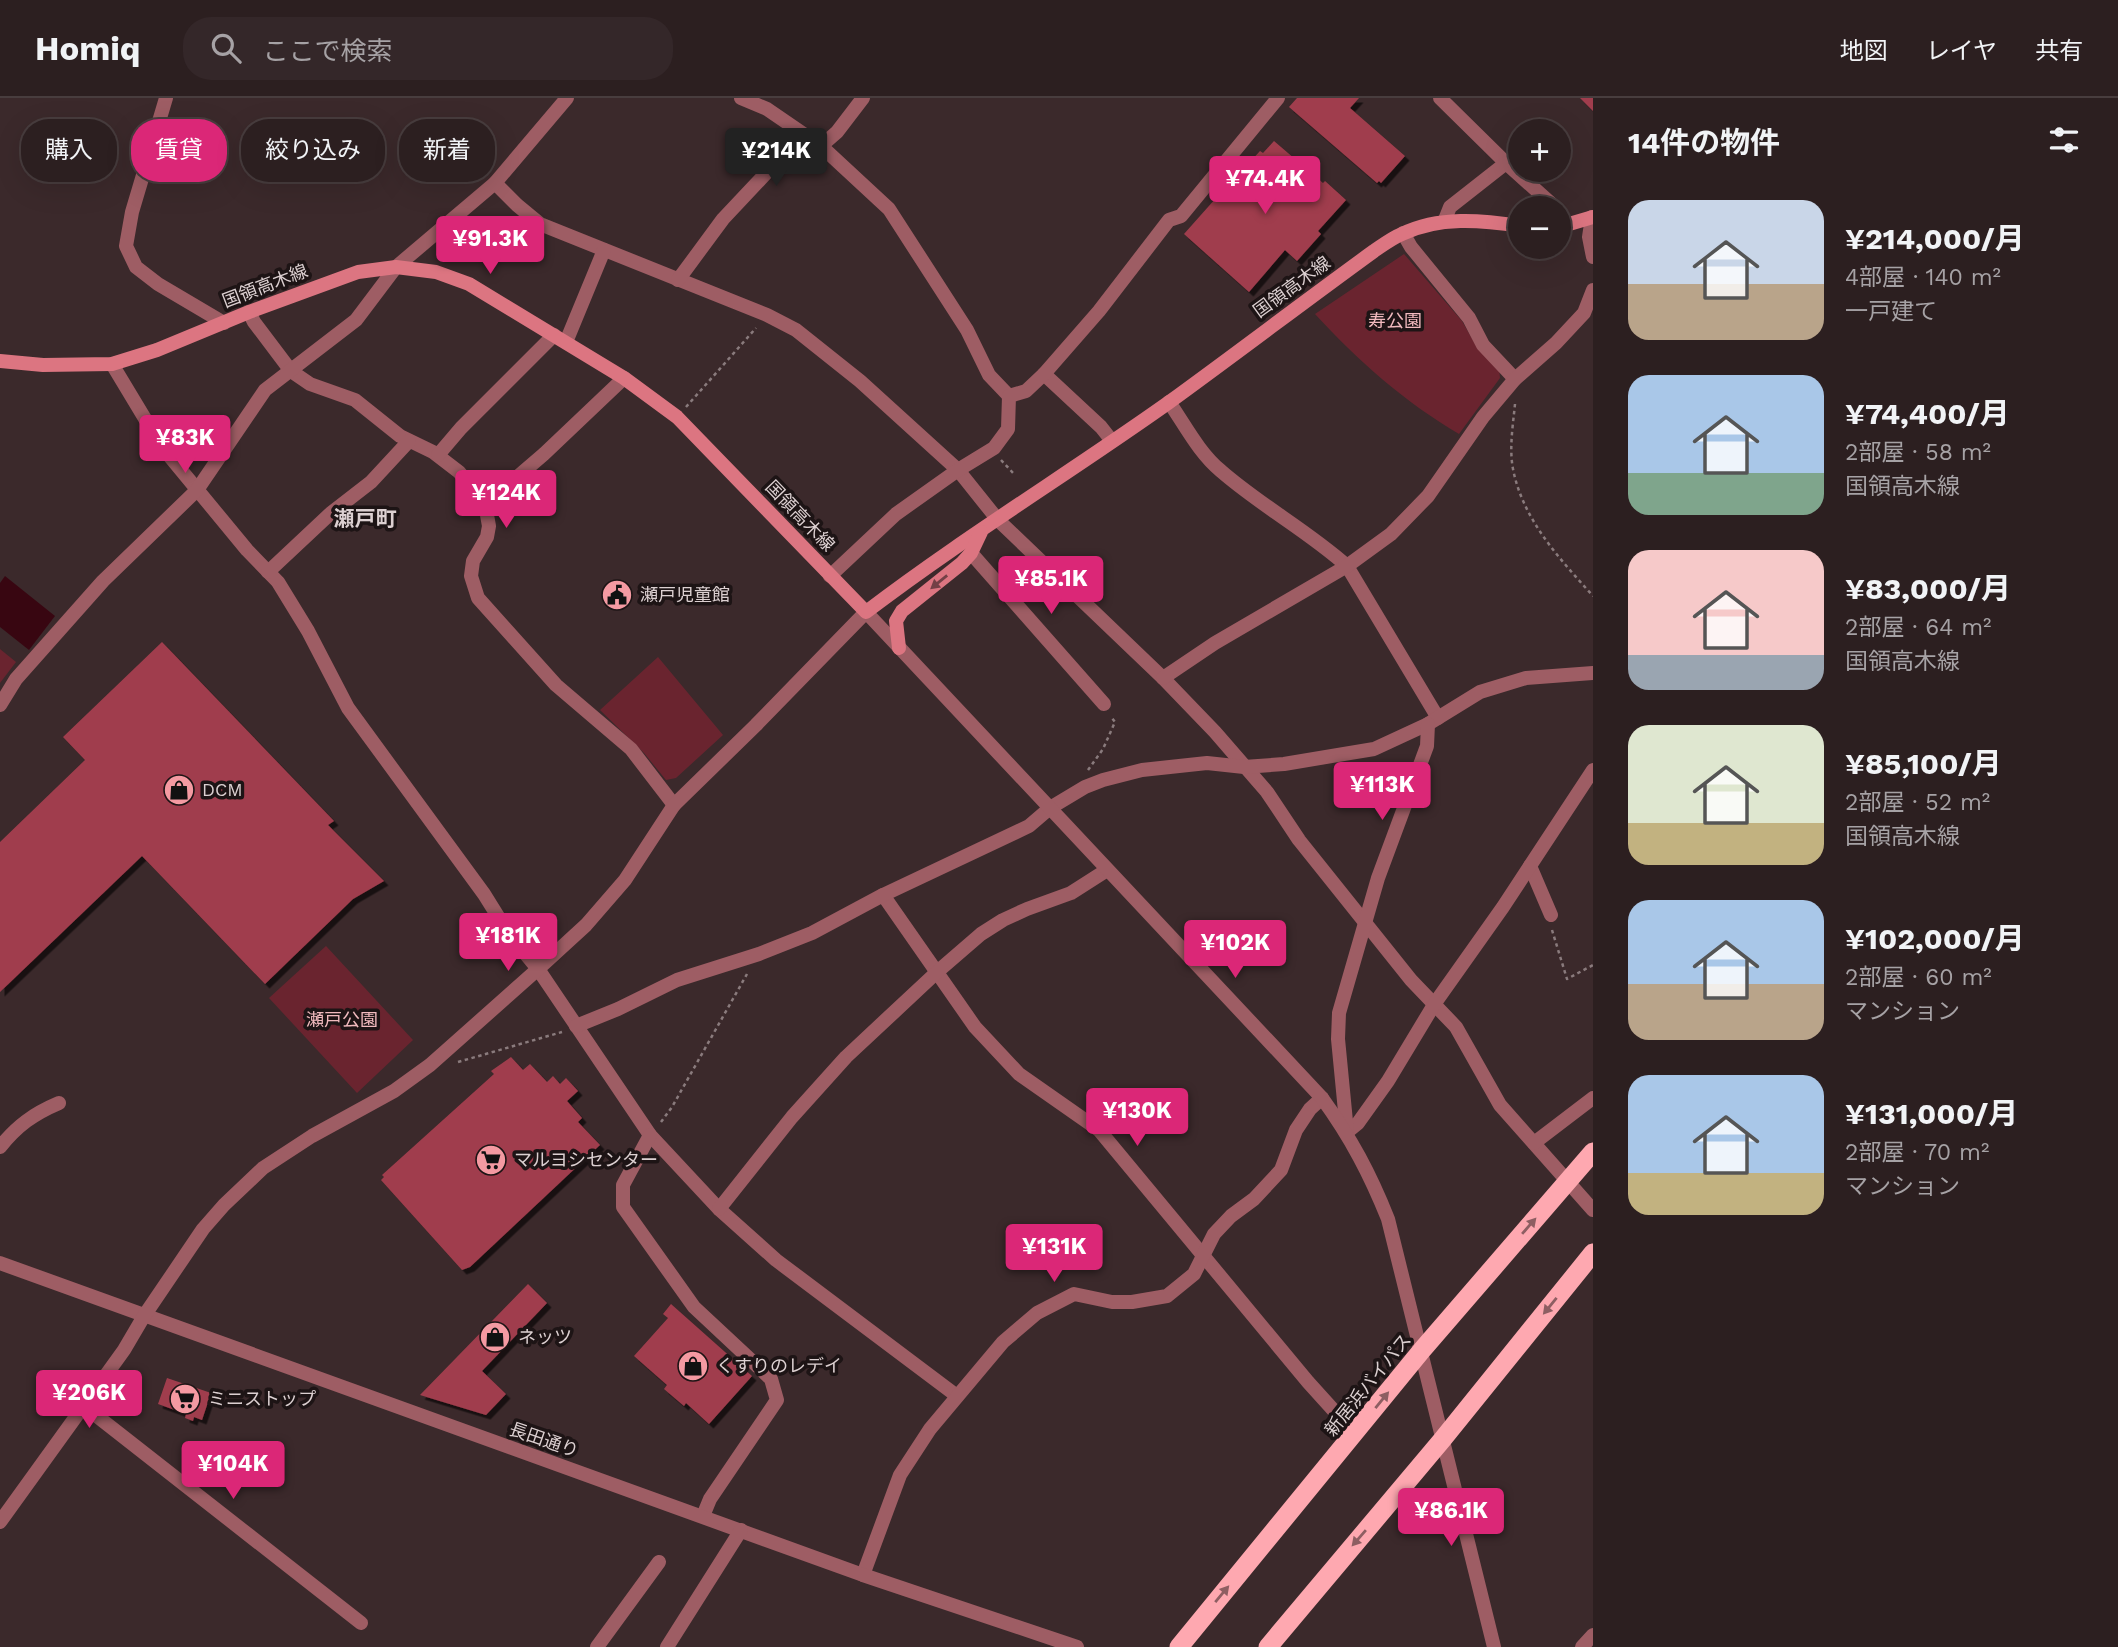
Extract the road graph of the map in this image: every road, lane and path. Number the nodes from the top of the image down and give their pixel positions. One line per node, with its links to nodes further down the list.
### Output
1 (166, 98): 24 (street)
2 (567, 98): 9 (street)
3 (741, 98): 7 (street)
4 (863, 98): 7 (street)
5 (1278, 98): 29 (street)
6 (1440, 98): 8 (street)
7 (821, 146): 20 (street); 32 (street)
8 (1506, 163): 10 (street); 13 (street)
9 (495, 183): 16 (street); 19 (street)
10 (1543, 196)
11 (1593, 217): 12 (main road); 17 (street)
12 (1571, 220)
13 (1444, 222): 14 (main road, 国領高木線); 15 (main road, 国領高木線)
14 (1508, 224)
15 (1403, 233): 31 (street); 33 (main road, 国領高木線)
16 (604, 250): 20 (street); 25 (street)
17 (1593, 256): 18 (street)
18 (1593, 263)
19 (397, 267): 22 (main road, 国領高木線); 25 (main road, 国領高木線); 28 (street)
20 (678, 280): 23 (street)
21 (1593, 290): 31 (street)
22 (249, 312): 24 (main road, 国領高木線); 28 (street)
23 (767, 316): 34 (path); 39 (street)
24 (224, 323): 27 (main road, 国領高木線)
25 (560, 339): 30 (main road, 国領高木線); 38 (street)
26 (0, 361): 27 (main road, 国領高木線)
27 (112, 364): 41 (street)
28 (291, 371): 35 (street); 41 (street)
29 (1044, 374): 32 (street); 36 (street)
30 (624, 378): 34 (main road, 国領高木線); 42 (street)
31 (1515, 379): 46 (street); 49 (path)
32 (1009, 396): 37 (street)
33 (1169, 402): 36 (main road, 国領高木線); 46 (street)
34 (677, 417): 48 (main road, 国領高木線)
35 (409, 441): 38 (street); 47 (street)
36 (1112, 441): 43 (main road, 国領高木線)
37 (994, 447): 39 (street); 40 (path)
38 (438, 455): 42 (street)
39 (958, 470): 43 (street); 48 (street)
40 (1015, 475)
41 (197, 490): 47 (street); 55 (street)
42 (486, 504): 60 (street)
43 (998, 520): 44 (main road, 国領高木線); 53 (street)
44 (982, 530): 45 (main road); 50 (main road, 国領高木線)
45 (971, 553): 51 (main road, one-way to 51); 54 (street)
46 (1347, 566): 53 (street); 56 (street)
47 (268, 572): 69 (street)
48 (830, 576): 50 (main road, 国領高木線)
49 (1593, 596)
50 (866, 612): 51 (street); 60 (street)
51 (899, 648): 61 (street)
52 (1593, 673): 56 (street)
53 (1163, 678): 57 (street)
54 (1104, 704): 59 (path)
55 (0, 705)
56 (1433, 721): 57 (street); 66 (street)
57 (1244, 767): 59 (street); 66 (street)
58 (1593, 770): 62 (street)
59 (1085, 787): 61 (street)
60 (674, 805): 69 (street)
61 (1051, 808): 63 (street); 64 (street)
62 (1530, 866): 65 (street); 71 (street)
63 (1107, 870): 70 (street); 74 (street)
64 (883, 895): 67 (street); 70 (street)
65 (1551, 915): 68 (path)
66 (1366, 924): 71 (street); 77 (street)
67 (759, 954): 72 (street); 78 (path)
68 (1593, 965)
69 (538, 969): 72 (street); 73 (street)
70 (937, 972): 83 (street); 86 (street)
71 (1435, 1003): 77 (street); 79 (street)
72 (576, 1026): 73 (path); 78 (street)
73 (430, 1065): 88 (street)
74 (1322, 1098): 77 (street); 86 (street)
75 (1593, 1098): 79 (street)
76 (59, 1103): 80 (street)
77 (1347, 1132): 89 (street)
78 (650, 1135): 83 (street); 94 (street)
79 (1534, 1143): 82 (street)
80 (0, 1147)
81 (1593, 1152): 82 (highway, 新居浜バイパス)
82 (1567, 1181): 84 (street); 89 (highway, 新居浜バイパス, one-way to 82)
83 (719, 1209): 90 (street)
84 (1593, 1210)
85 (1593, 1252): 93 (highway, one-way to 93)
86 (1204, 1258): 90 (street); 92 (street)
87 (0, 1264): 88 (street, 長田通り)
88 (144, 1316): 91 (street); 94 (street, 長田通り)
89 (1422, 1350): 92 (highway, 新居浜バイパス, one-way to 89); 93 (street)
90 (957, 1396): 98 (street)
91 (84, 1406): 95 (street); 99 (street)
92 (1355, 1434): 104 (highway, 新居浜バイパス, one-way to 92)
93 (1443, 1440): 105 (highway, one-way to 105); 106 (street)
94 (703, 1516): 96 (street, 長田通り)
95 (0, 1522)
96 (741, 1530): 98 (street, 長田通り); 103 (street)
97 (659, 1562): 102 (street)
98 (863, 1575): 101 (street, 長田通り)
99 (361, 1623)
100 (1593, 1635): 107 (street)
101 (1070, 1646)
102 (597, 1647)
103 (667, 1647)
104 (1179, 1647)
105 (1268, 1647)
106 (1494, 1647)
107 (1582, 1647)

